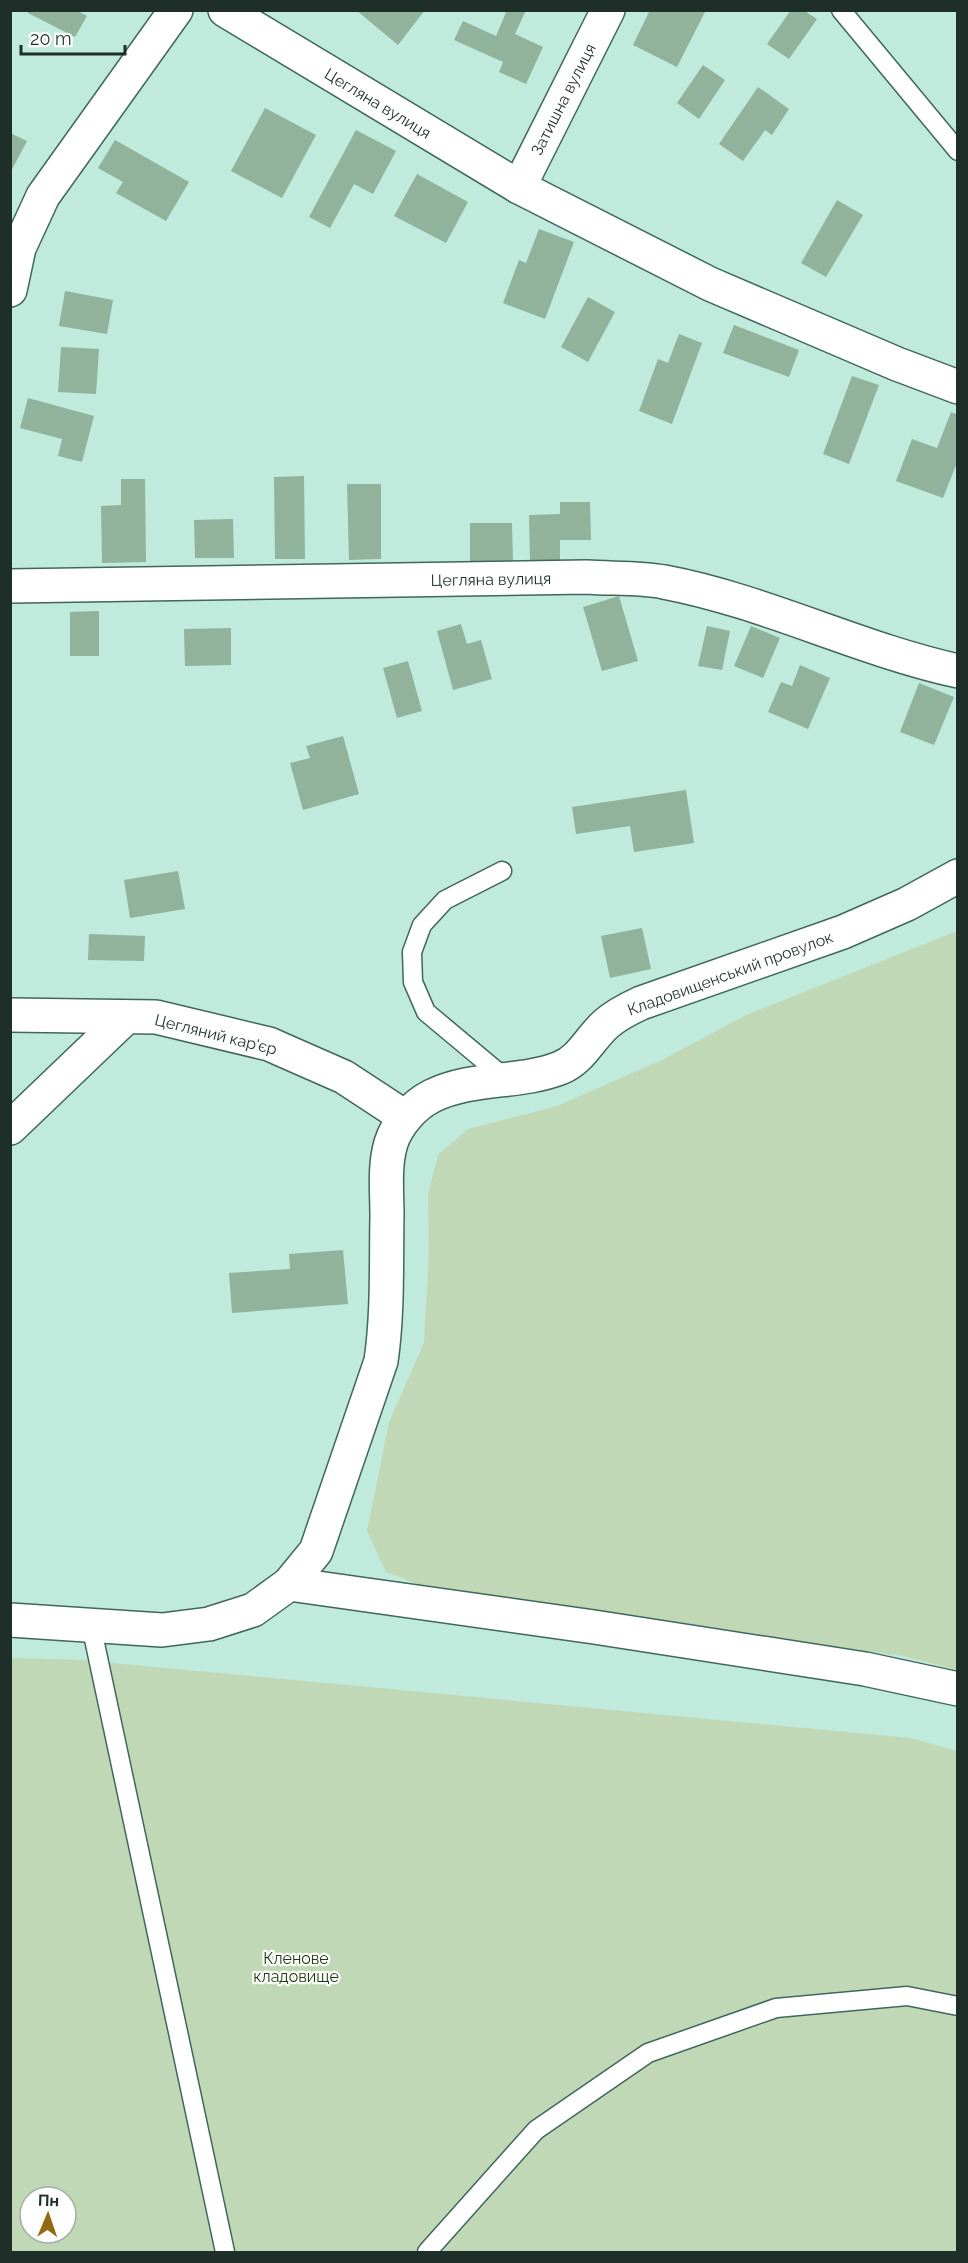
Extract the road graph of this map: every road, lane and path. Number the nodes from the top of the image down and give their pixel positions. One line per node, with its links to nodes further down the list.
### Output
1 (176, 10): 7 (street)
2 (225, 10): 6 (street, Цегляна вулиця)
3 (608, 10): 6 (street, Затишна вулиця)
4 (841, 10): 5 (lane)
5 (957, 151)
6 (519, 187): 8 (street, Цегляна вулиця)
7 (10, 290)
8 (957, 387)
9 (10, 586): 10 (street, Цегляна вулиця)
10 (957, 671)
11 (502, 871): 15 (lane)
12 (957, 876): 15 (street, Кладовищенський провулок)
13 (10, 1015): 14 (street, Цегляний кар'єр)
14 (126, 1017): 16 (street, Цегляний кар'єр); 17 (street)
15 (505, 1078): 16 (street, Кладовищенський провулок)
16 (405, 1117): 18 (street, Кладовищенський провулок)
17 (10, 1128)
18 (289, 1584): 20 (street, Кладовищенський провулок); 21 (street)
19 (10, 1620): 20 (street, Кладовищенський провулок)
20 (91, 1625): 23 (lane)
21 (957, 1689)
22 (957, 2006): 24 (lane)
23 (225, 2253)
24 (427, 2253)

